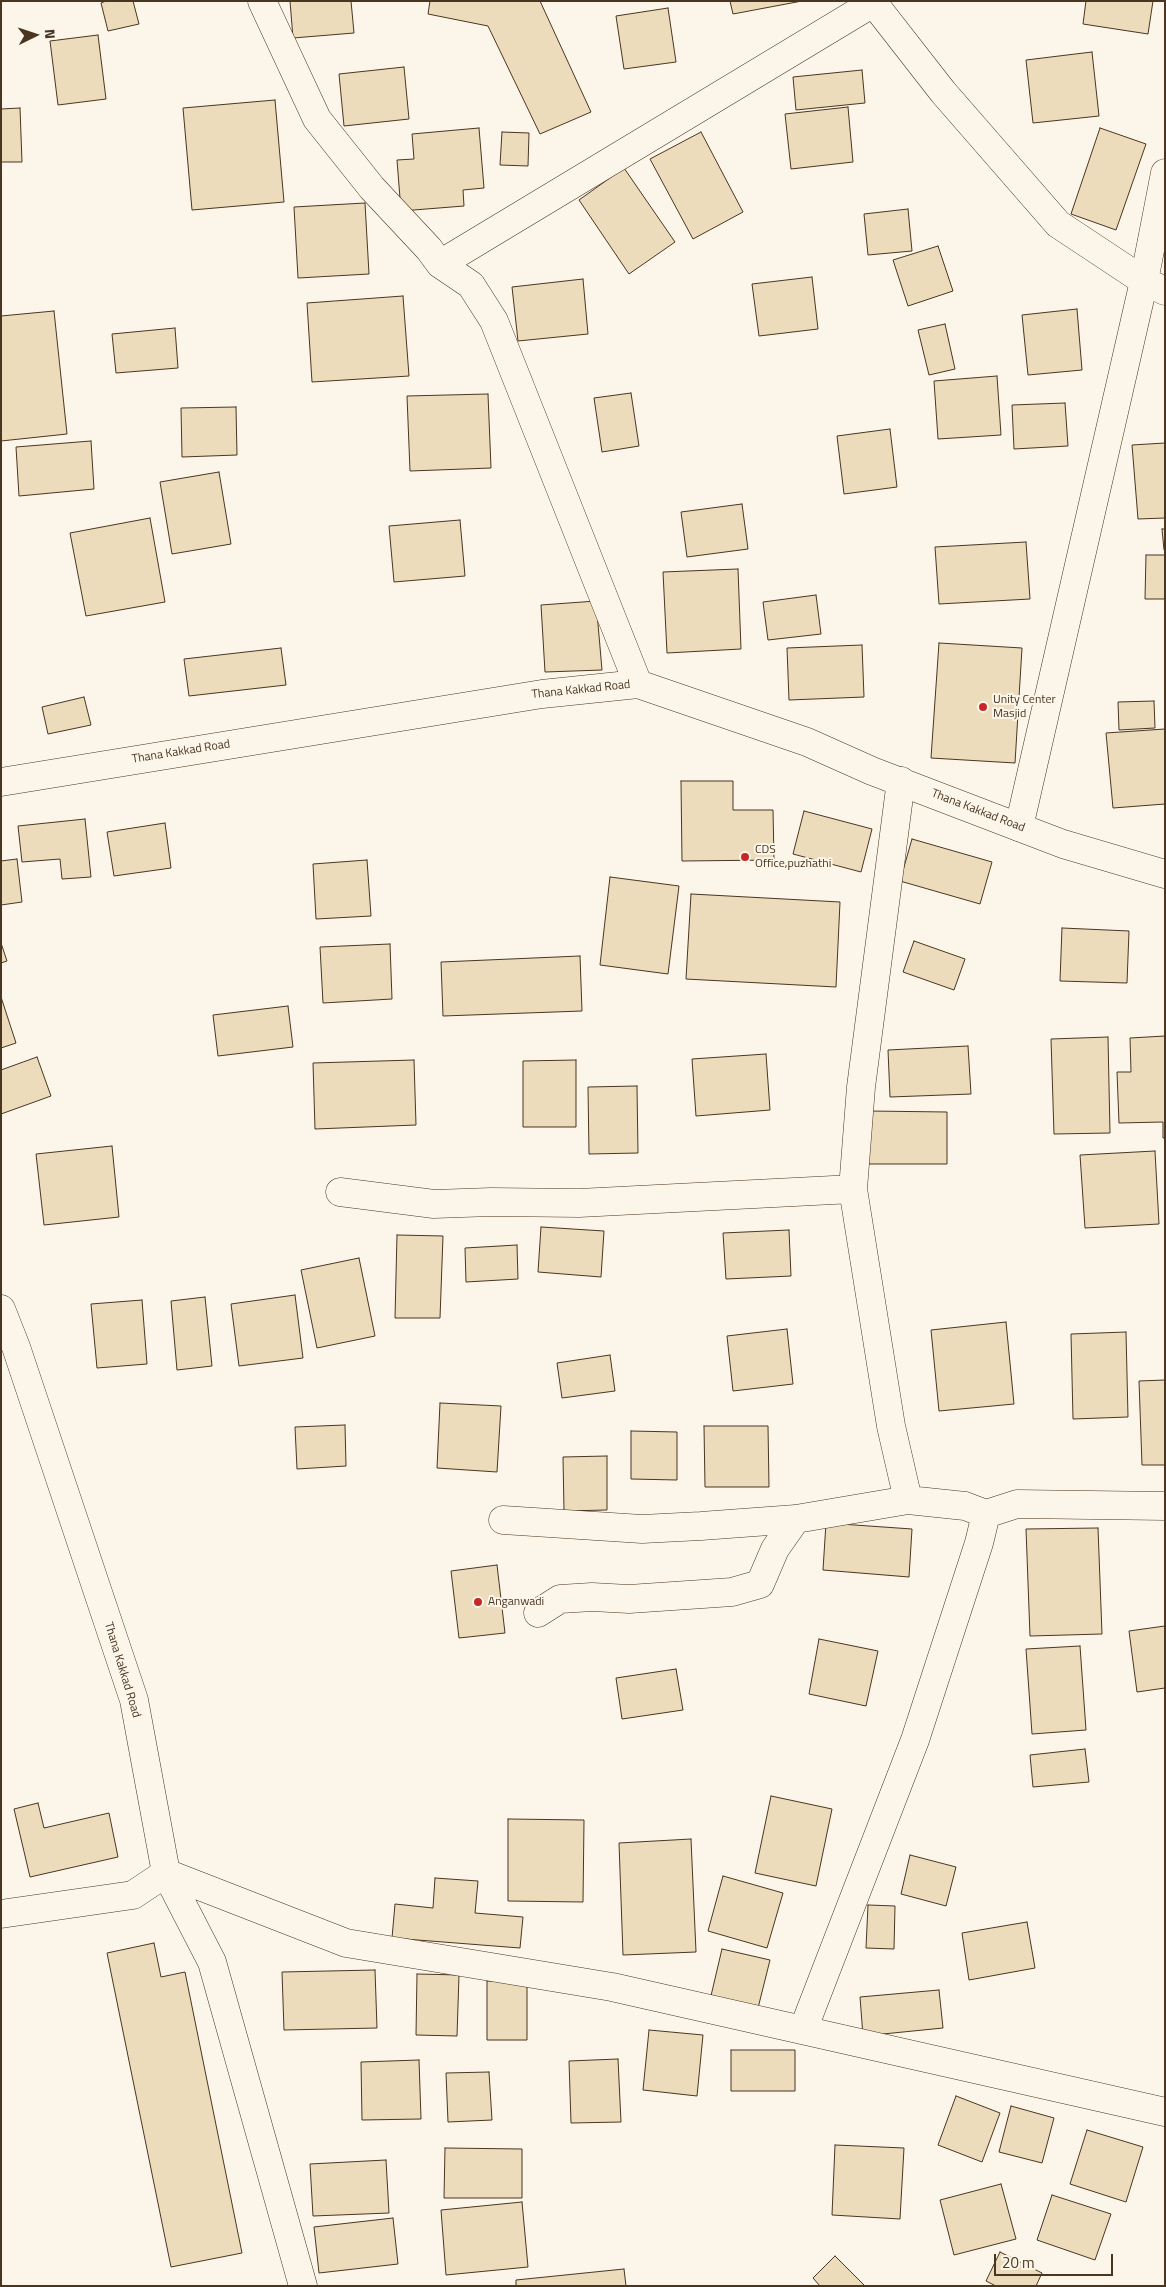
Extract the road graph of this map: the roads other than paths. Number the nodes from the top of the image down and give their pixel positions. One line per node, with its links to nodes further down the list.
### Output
1 (262, 1): 4 (street)
2 (872, 2): 4 (street); 5 (street)
3 (1165, 173): 5 (street)
4 (440, 264): 6 (street)
5 (1154, 286): 9 (street)
6 (638, 684): 7 (street, Thana Kakkad Road); 8 (street, Thana Kakkad Road)
7 (1, 782)
8 (901, 782): 9 (street, Thana Kakkad Road); 11 (street)
9 (1019, 827): 10 (street, Thana Kakkad Road)
10 (1165, 874)
11 (852, 1189): 12 (street); 14 (street)
12 (340, 1192)
13 (1, 1309): 20 (street, Thana Kakkad Road)
14 (908, 1500): 16 (street); 17 (street)
15 (1165, 1506): 16 (street)
16 (986, 1514): 22 (street)
17 (796, 1519): 18 (street); 19 (street)
18 (503, 1520)
19 (538, 1613)
20 (166, 1873): 21 (street); 22 (street); 24 (street, Thana Kakkad Road)
21 (1, 1914)
22 (803, 2030): 23 (street)
23 (1165, 2112)
24 (303, 2286)

